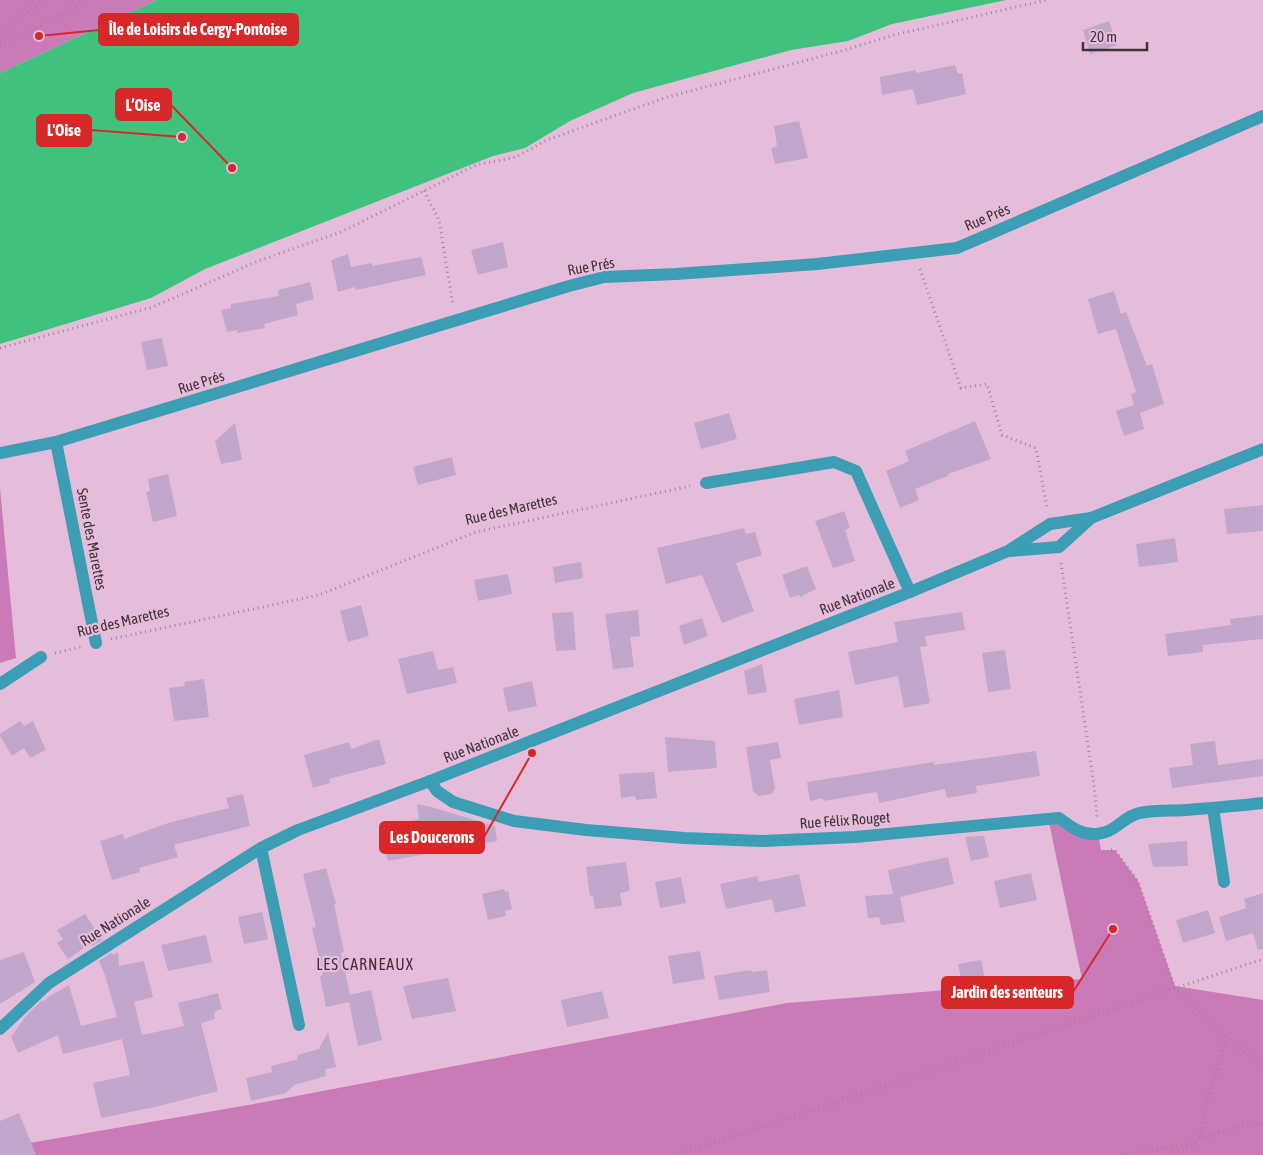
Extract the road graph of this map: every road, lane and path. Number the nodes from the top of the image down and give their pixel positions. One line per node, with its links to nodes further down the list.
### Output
1 (46, 0): 4 (path)
2 (83, 0): 5 (path)
3 (1047, 0): 7 (path)
4 (0, 41)
5 (0, 46)
6 (1263, 116): 8 (street, Rue Prés)
7 (424, 191): 9 (path); 10 (path)
8 (914, 253): 9 (street, Rue Prés); 16 (path)
9 (456, 320): 11 (street, Rue Prés)
10 (0, 348)
11 (56, 442): 13 (street, Rue Prés); 20 (street, Sente des Marettes)
12 (1263, 449): 15 (street, Rue Nationale)
13 (0, 453)
14 (706, 483): 19 (street); 20 (path, Rue des Marettes)
15 (1091, 518): 16 (street, Rue Nationale); 17 (street, Rue Nationale)
16 (1050, 524): 17 (street, Rue Nationale)
17 (1008, 551): 19 (street, Rue Nationale)
18 (1065, 584): 26 (path)
19 (910, 592): 23 (street, Rue Nationale)
20 (96, 642): 21 (path, Rue des Marettes)
21 (41, 657): 22 (street)
22 (0, 684)
23 (430, 781): 26 (street, Rue Félix Rouget); 27 (street, Rue Nationale)
24 (1263, 803): 25 (street)
25 (1213, 808): 26 (street); 28 (street)
26 (1098, 834): 30 (path)
27 (261, 848): 31 (street); 32 (street, Rue Nationale)
28 (1224, 882)
29 (1263, 959): 30 (path)
30 (1175, 989): 33 (path); 38 (path)
31 (299, 1025)
32 (0, 1029)
33 (1226, 1037): 34 (path); 36 (path)
34 (1263, 1066)
35 (1263, 1124): 36 (path)
36 (1200, 1138): 37 (path)
37 (1190, 1145): 39 (path); 40 (path)
38 (676, 1155)
39 (1122, 1155)
40 (1174, 1155)

